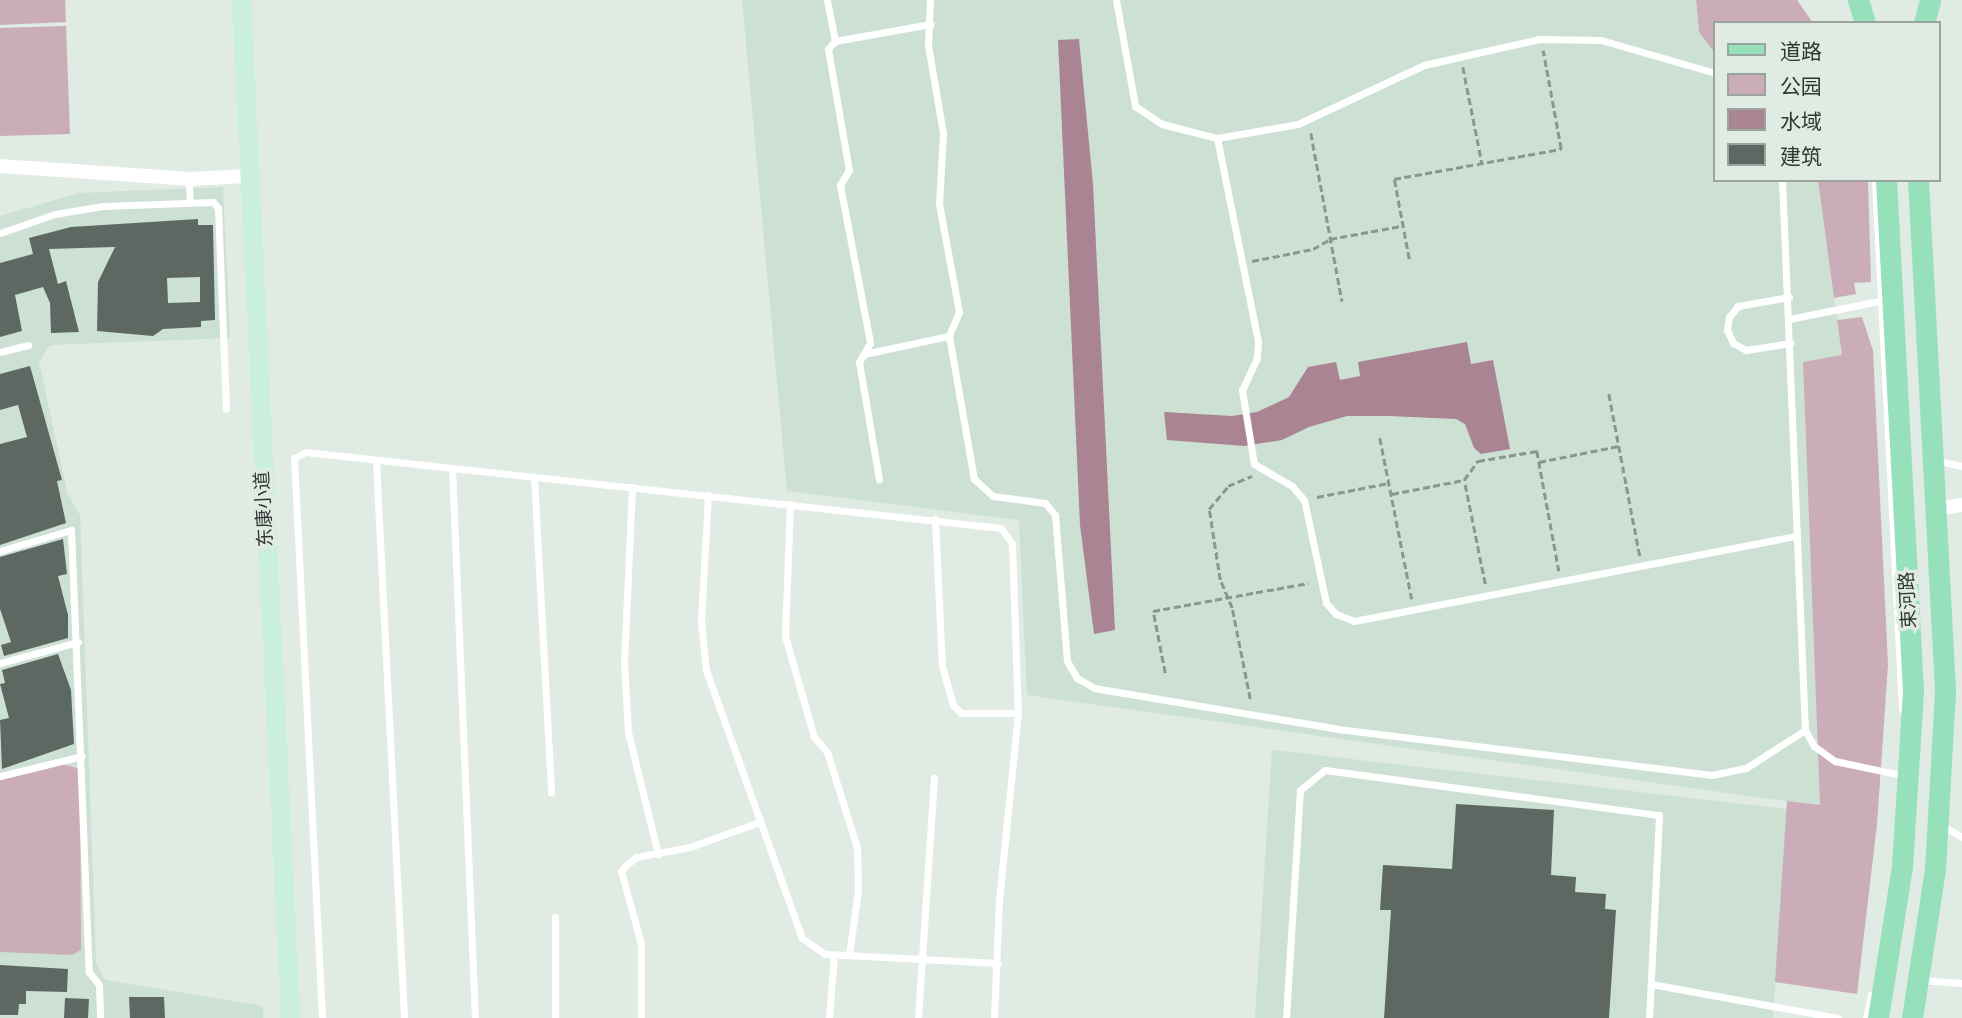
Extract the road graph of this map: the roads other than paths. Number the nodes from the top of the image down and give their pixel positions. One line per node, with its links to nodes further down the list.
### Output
1 (241, 0): 14 (street, 东康小道)
2 (827, 0): 10 (lane)
3 (930, 0): 9 (lane)
4 (1116, 0): 12 (lane)
5 (1858, 0): 7 (main road)
6 (1930, 0): 8 (main road)
7 (1864, 21)
8 (1925, 21)
9 (930, 24): 10 (lane); 25 (lane)
10 (835, 41): 29 (lane)
11 (1714, 73): 12 (lane)
12 (1217, 138): 43 (lane)
13 (0, 166): 15 (street)
14 (249, 177): 15 (street); 67 (street, 东康小道)
15 (189, 178): 20 (lane)
16 (1782, 182): 22 (lane)
17 (1875, 182): 23 (lane)
18 (1886, 182): 23 (main road, 束河路)
19 (1918, 182): 31 (main road, 束河路)
20 (190, 203): 21 (lane); 30 (lane)
21 (0, 233)
22 (1788, 297): 24 (lane); 26 (lane)
23 (1886, 297): 24 (lane); 50 (lane); 80 (main road, 束河路)
24 (1789, 319): 26 (lane)
25 (948, 336): 29 (lane); 48 (lane)
26 (1790, 343): 43 (lane)
27 (28, 345): 28 (lane)
28 (0, 352)
29 (864, 354): 36 (lane)
30 (226, 409)
31 (1933, 459): 33 (lane); 41 (main road, 束河路)
32 (376, 461): 34 (lane); 68 (lane); 69 (lane)
33 (1962, 466)
34 (452, 468): 35 (lane); 70 (lane)
35 (534, 477): 37 (lane); 53 (lane)
36 (879, 479)
37 (632, 487): 38 (lane); 57 (lane)
38 (708, 495): 39 (lane); 54 (lane)
39 (790, 504): 42 (lane); 60 (lane)
40 (1962, 505): 41 (street)
41 (1936, 509): 55 (main road, 束河路)
42 (935, 519): 47 (lane); 47 (lane)
43 (1796, 536): 48 (lane)
44 (0, 551): 45 (lane)
45 (78, 642): 46 (lane); 49 (lane)
46 (0, 663)
47 (1018, 713): 62 (lane)
48 (1805, 730): 50 (lane)
49 (82, 756): 51 (lane); 66 (lane)
50 (1901, 775): 79 (lane)
51 (0, 776)
52 (934, 778): 61 (lane)
53 (551, 793)
54 (759, 822): 57 (lane); 59 (lane)
55 (1939, 824): 56 (lane); 63 (main road, 束河路)
56 (1962, 836)
57 (658, 854): 72 (lane)
58 (555, 917): 71 (lane)
59 (834, 954): 60 (lane); 73 (lane)
60 (849, 956): 61 (lane)
61 (922, 959): 62 (lane); 74 (lane)
62 (998, 963): 75 (lane)
63 (1919, 980): 64 (lane); 81 (main road, 束河路)
64 (1962, 983)
65 (1651, 984): 76 (lane); 77 (lane); 78 (lane)
66 (100, 1018)
67 (290, 1018)
68 (322, 1018)
69 (404, 1018)
70 (475, 1018)
71 (555, 1018)
72 (641, 1018)
73 (829, 1018)
74 (918, 1018)
75 (994, 1018)
76 (1286, 1018)
77 (1649, 1018)
78 (1838, 1018)
79 (1866, 1018)
80 (1878, 1018)
81 (1912, 1018)

